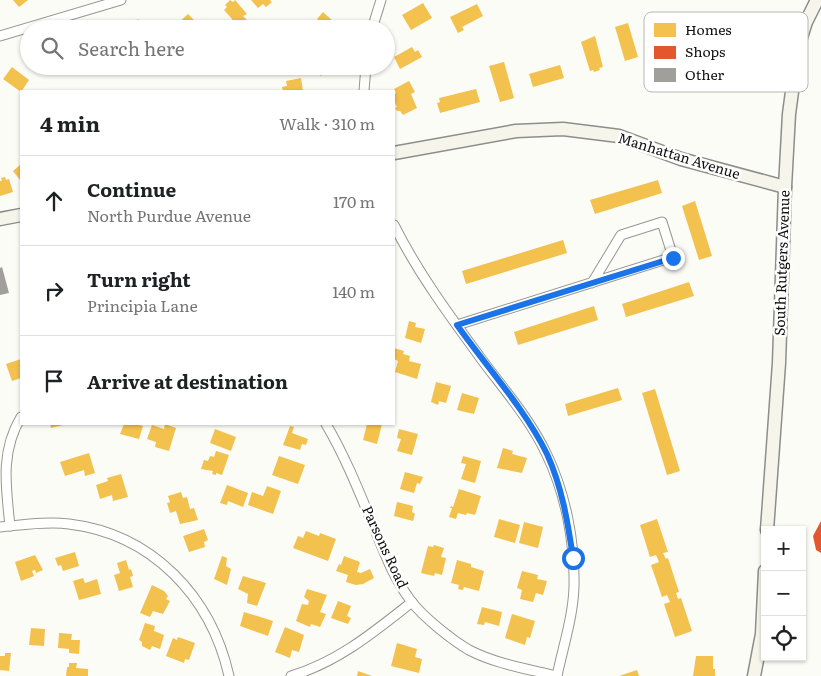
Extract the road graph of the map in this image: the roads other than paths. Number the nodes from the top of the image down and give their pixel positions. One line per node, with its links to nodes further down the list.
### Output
1 (121, 0): 5 (street)
2 (381, 0): 6 (street)
3 (817, 0): 4 (street, South Rutgers Avenue)
4 (808, 18)
5 (54, 20)
6 (375, 20)
7 (20, 30): 8 (street)
8 (0, 36)
9 (365, 75): 10 (street)
10 (364, 90)
11 (792, 92): 13 (street, South Rutgers Avenue)
12 (395, 153): 13 (street, Manhattan Avenue)
13 (785, 187): 22 (street, South Rutgers Avenue)
14 (20, 215): 15 (street)
15 (0, 219)
16 (395, 227): 18 (street)
17 (592, 283): 17 (street); 18 (street)
18 (457, 325): 28 (street)
19 (20, 419): 21 (street)
20 (327, 425): 24 (street, Parsons Road)
21 (10, 526): 23 (street); 26 (street)
22 (768, 526)
23 (0, 527)
24 (412, 602): 27 (street); 28 (street, Parsons Road)
25 (763, 616): 29 (street)
26 (229, 676)
27 (291, 676)
28 (557, 676)
29 (754, 676)

